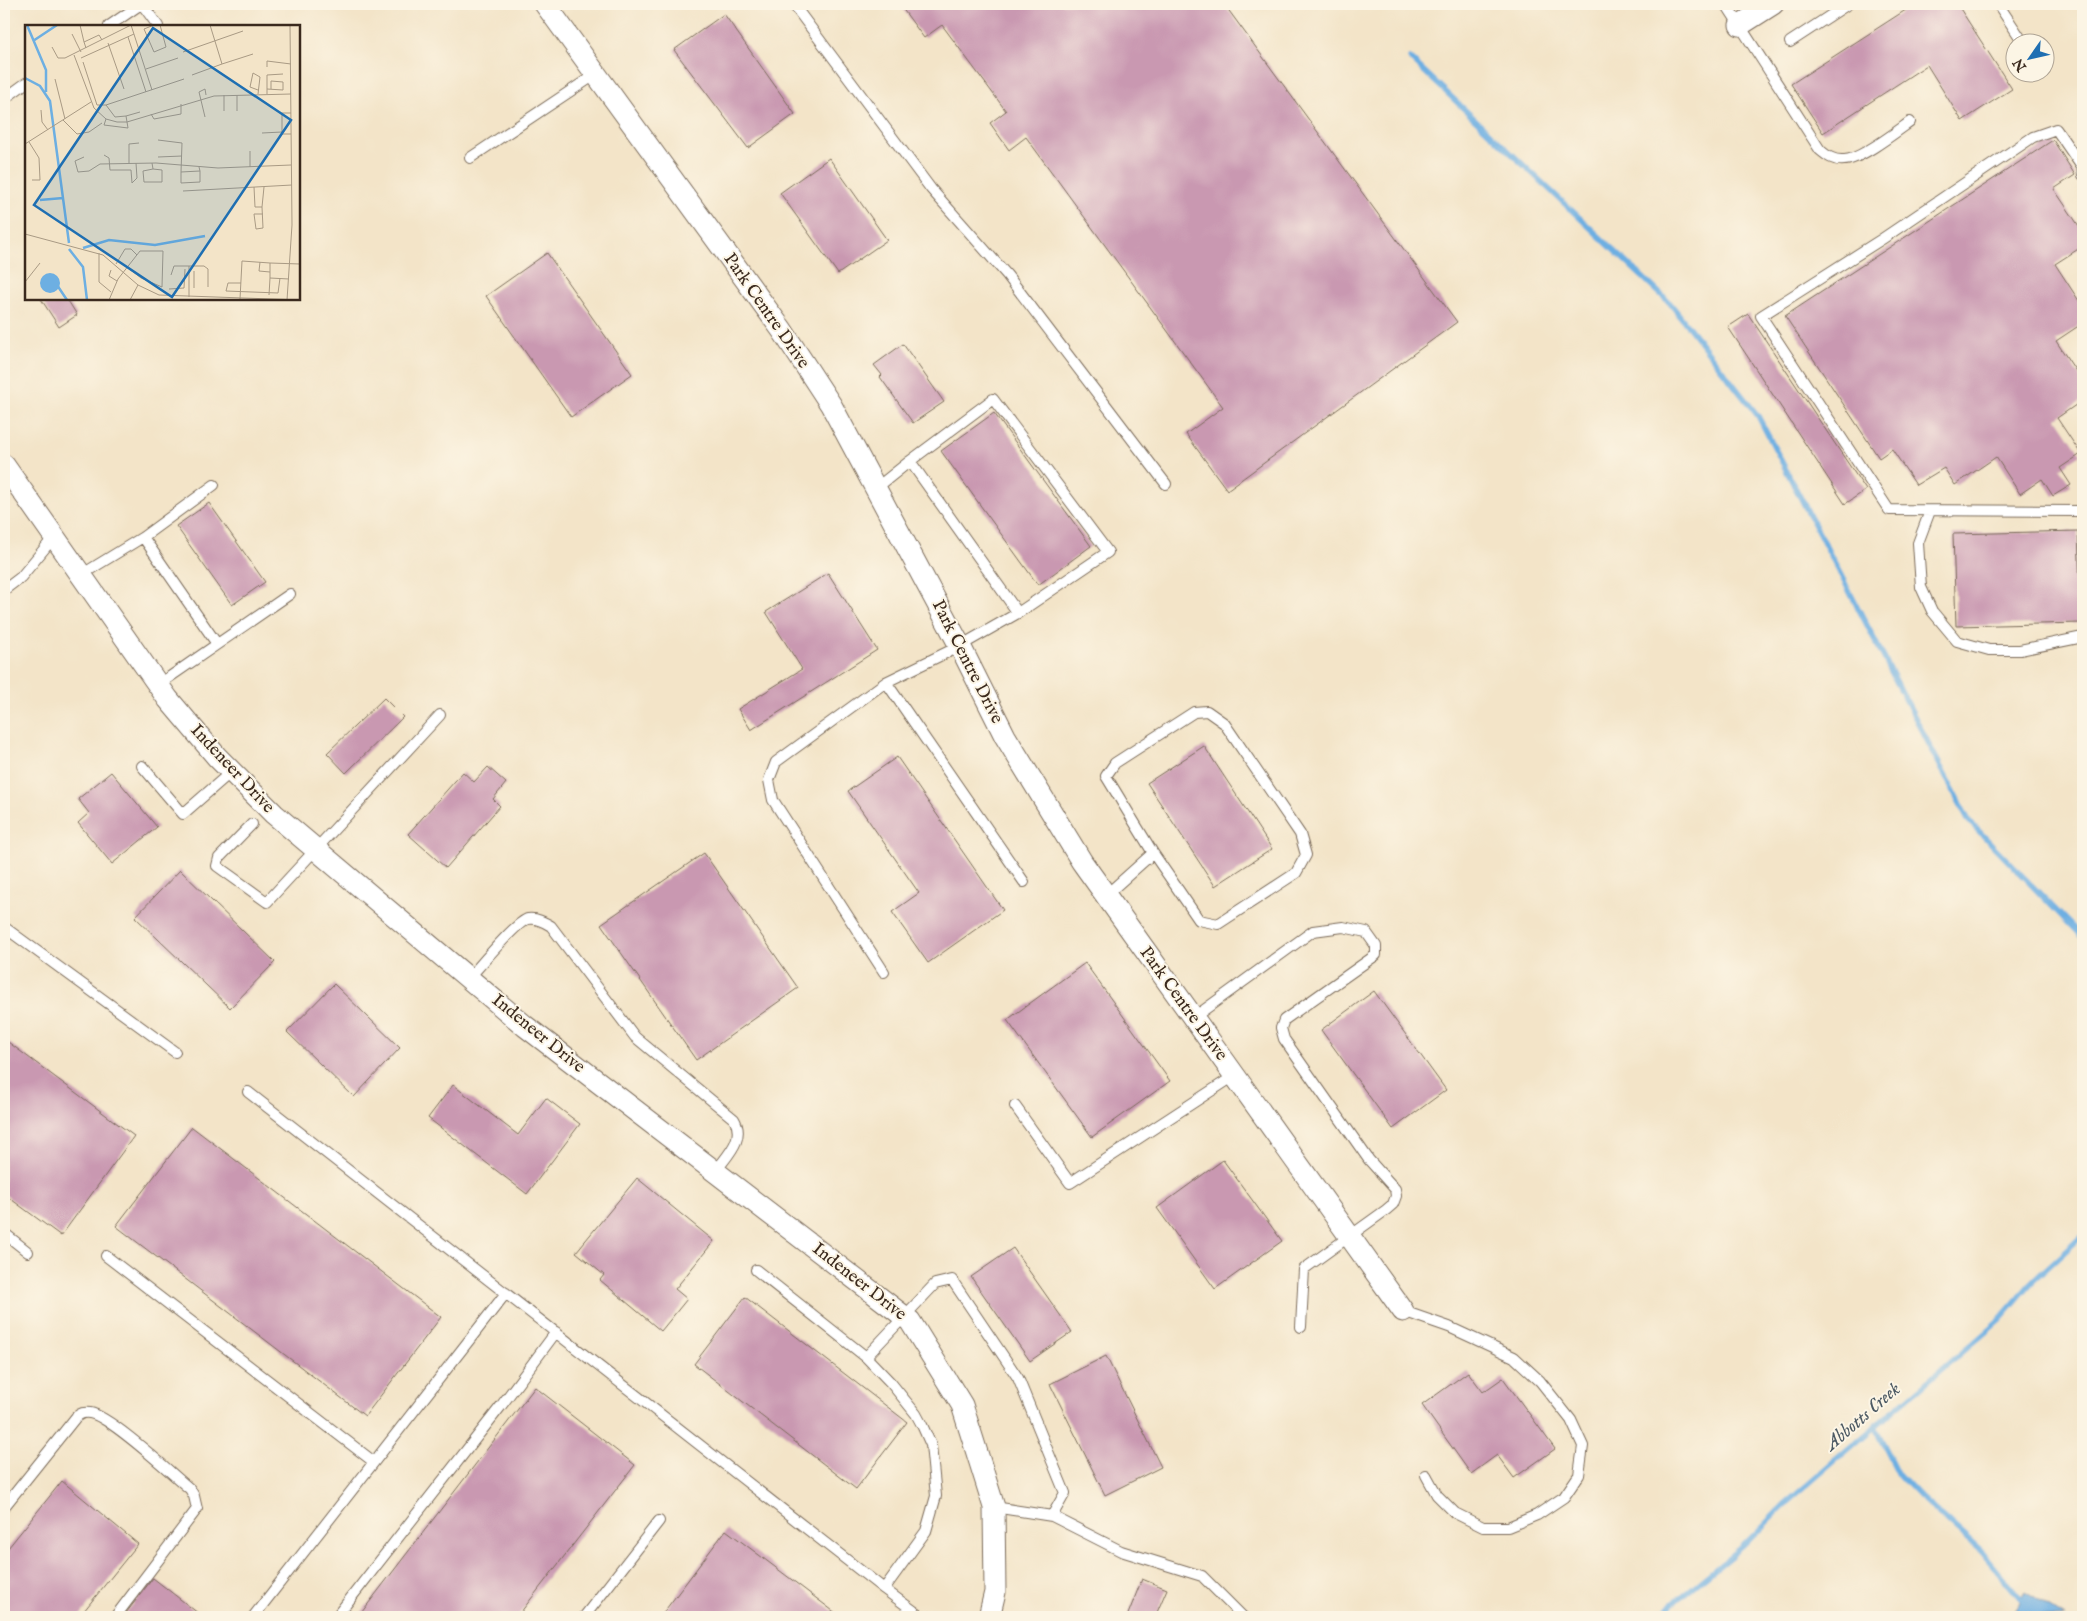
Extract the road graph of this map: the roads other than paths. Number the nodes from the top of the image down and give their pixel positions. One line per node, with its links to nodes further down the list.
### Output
1 (141, 4): 8 (lane); 9 (lane)
2 (545, 4): 13 (street, Park Centre Drive)
3 (793, 4): 21 (lane)
4 (1726, 4): 10 (lane)
5 (1773, 4): 10 (street)
6 (1848, 4): 12 (lane)
7 (1998, 4): 11 (lane)
8 (110, 25)
9 (157, 25)
10 (1740, 25): 16 (lane)
11 (2016, 32)
12 (1790, 42)
13 (596, 74): 17 (lane); 23 (street, Park Centre Drive)
14 (25, 84): 15 (lane)
15 (4, 99)
16 (1910, 122)
17 (470, 158)
18 (2083, 175): 24 (lane)
19 (910, 461): 23 (lane); 31 (lane); 31 (lane)
20 (4, 465): 26 (street, Indeneer Drive)
21 (1166, 484)
22 (214, 485): 27 (lane)
23 (875, 489): 34 (street, Park Centre Drive)
24 (1930, 511): 25 (lane); 32 (lane)
25 (2083, 511)
26 (54, 537): 28 (street, Indeneer Drive); 29 (lane)
27 (142, 537): 28 (lane); 33 (lane)
28 (81, 576): 36 (street, Indeneer Drive)
29 (4, 590)
30 (290, 594): 33 (lane)
31 (1018, 613): 34 (lane)
32 (2083, 637)
33 (217, 644): 36 (lane)
34 (960, 646): 35 (lane); 44 (street, Park Centre Drive)
35 (886, 682): 43 (lane); 46 (lane)
36 (158, 685): 39 (street, Indeneer Drive)
37 (440, 715): 41 (lane)
38 (142, 766): 39 (lane)
39 (231, 772): 41 (street, Indeneer Drive)
40 (252, 824): 41 (lane)
41 (316, 850): 47 (street, Indeneer Drive)
42 (1153, 853): 42 (lane); 44 (lane)
43 (1024, 882)
44 (1105, 896): 48 (street, Park Centre Drive)
45 (4, 927): 49 (lane)
46 (884, 972)
47 (469, 978): 53 (street, Indeneer Drive); 53 (lane)
48 (1193, 1018): 50 (street, Park Centre Drive); 55 (lane)
49 (175, 1052)
50 (1234, 1076): 52 (lane); 55 (street, Park Centre Drive)
51 (248, 1092): 59 (lane)
52 (1015, 1106)
53 (716, 1172): 61 (street, Indeneer Drive)
54 (4, 1233): 56 (lane)
55 (1349, 1236): 60 (street, Park Centre Drive); 62 (lane)
56 (28, 1252)
57 (106, 1256): 65 (lane)
58 (756, 1270): 64 (lane)
59 (506, 1293): 63 (lane); 65 (lane)
60 (1403, 1311): 66 (lane)
61 (903, 1316): 64 (lane); 68 (street, Indeneer Drive); 69 (lane)
62 (1301, 1327)
63 (556, 1332): 71 (lane); 74 (lane)
64 (866, 1357): 71 (lane)
65 (374, 1462): 73 (lane)
66 (1426, 1475)
67 (4, 1507): 72 (lane)
68 (994, 1507): 69 (lane); 77 (street, Indeneer Drive)
69 (1052, 1516): 78 (lane)
70 (659, 1521): 75 (lane)
71 (884, 1589): 76 (lane)
72 (115, 1617)
73 (253, 1617)
74 (336, 1617)
75 (584, 1617)
76 (922, 1617)
77 (989, 1617)
78 (1243, 1617)

